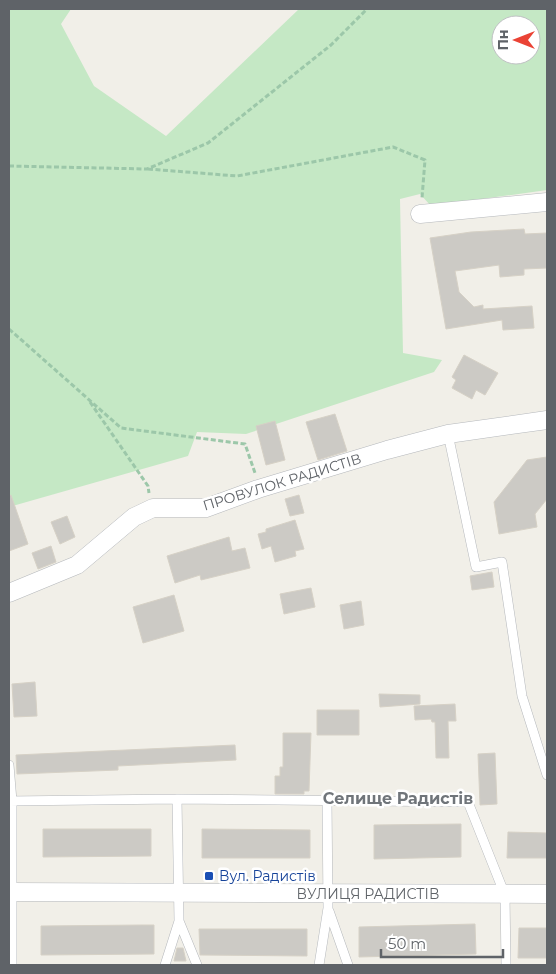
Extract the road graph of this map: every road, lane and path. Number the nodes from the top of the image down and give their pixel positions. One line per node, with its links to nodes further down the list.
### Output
1 (367, 9): 3 (path)
2 (9, 166): 3 (path)
3 (147, 169): 5 (path)
4 (547, 202): 5 (street)
5 (420, 214)
6 (9, 330): 7 (path)
7 (87, 398): 10 (path); 11 (path)
8 (547, 420): 9 (street, ПРОВУЛОК РАДИСТІВ)
9 (448, 434): 10 (street, ПРОВУЛОК РАДИСТІВ); 14 (lane)
10 (258, 489): 11 (street, ПРОВУЛОК РАДИСТІВ)
11 (153, 508): 12 (street, ПРОВУЛОК РАДИСТІВ)
12 (9, 593)
13 (9, 765): 18 (lane)
14 (546, 766): 15 (lane)
15 (547, 775)
16 (177, 799): 17 (lane); 18 (lane); 20 (lane)
17 (327, 800): 22 (lane); 23 (lane)
18 (10, 801): 19 (lane)
19 (11, 892): 20 (street, ВУЛИЦЯ РАДИСТІВ); 25 (lane)
20 (179, 893): 23 (street, ВУЛИЦЯ РАДИСТІВ); 24 (lane)
21 (547, 894): 22 (street, ВУЛИЦЯ РАДИСТІВ)
22 (505, 895): 23 (street, ВУЛИЦЯ РАДИСТІВ); 30 (lane)
23 (328, 901): 28 (lane); 29 (lane)
24 (179, 921): 26 (lane); 27 (lane)
25 (12, 965)
26 (165, 965)
27 (197, 965)
28 (319, 965)
29 (348, 965)
30 (506, 965)

